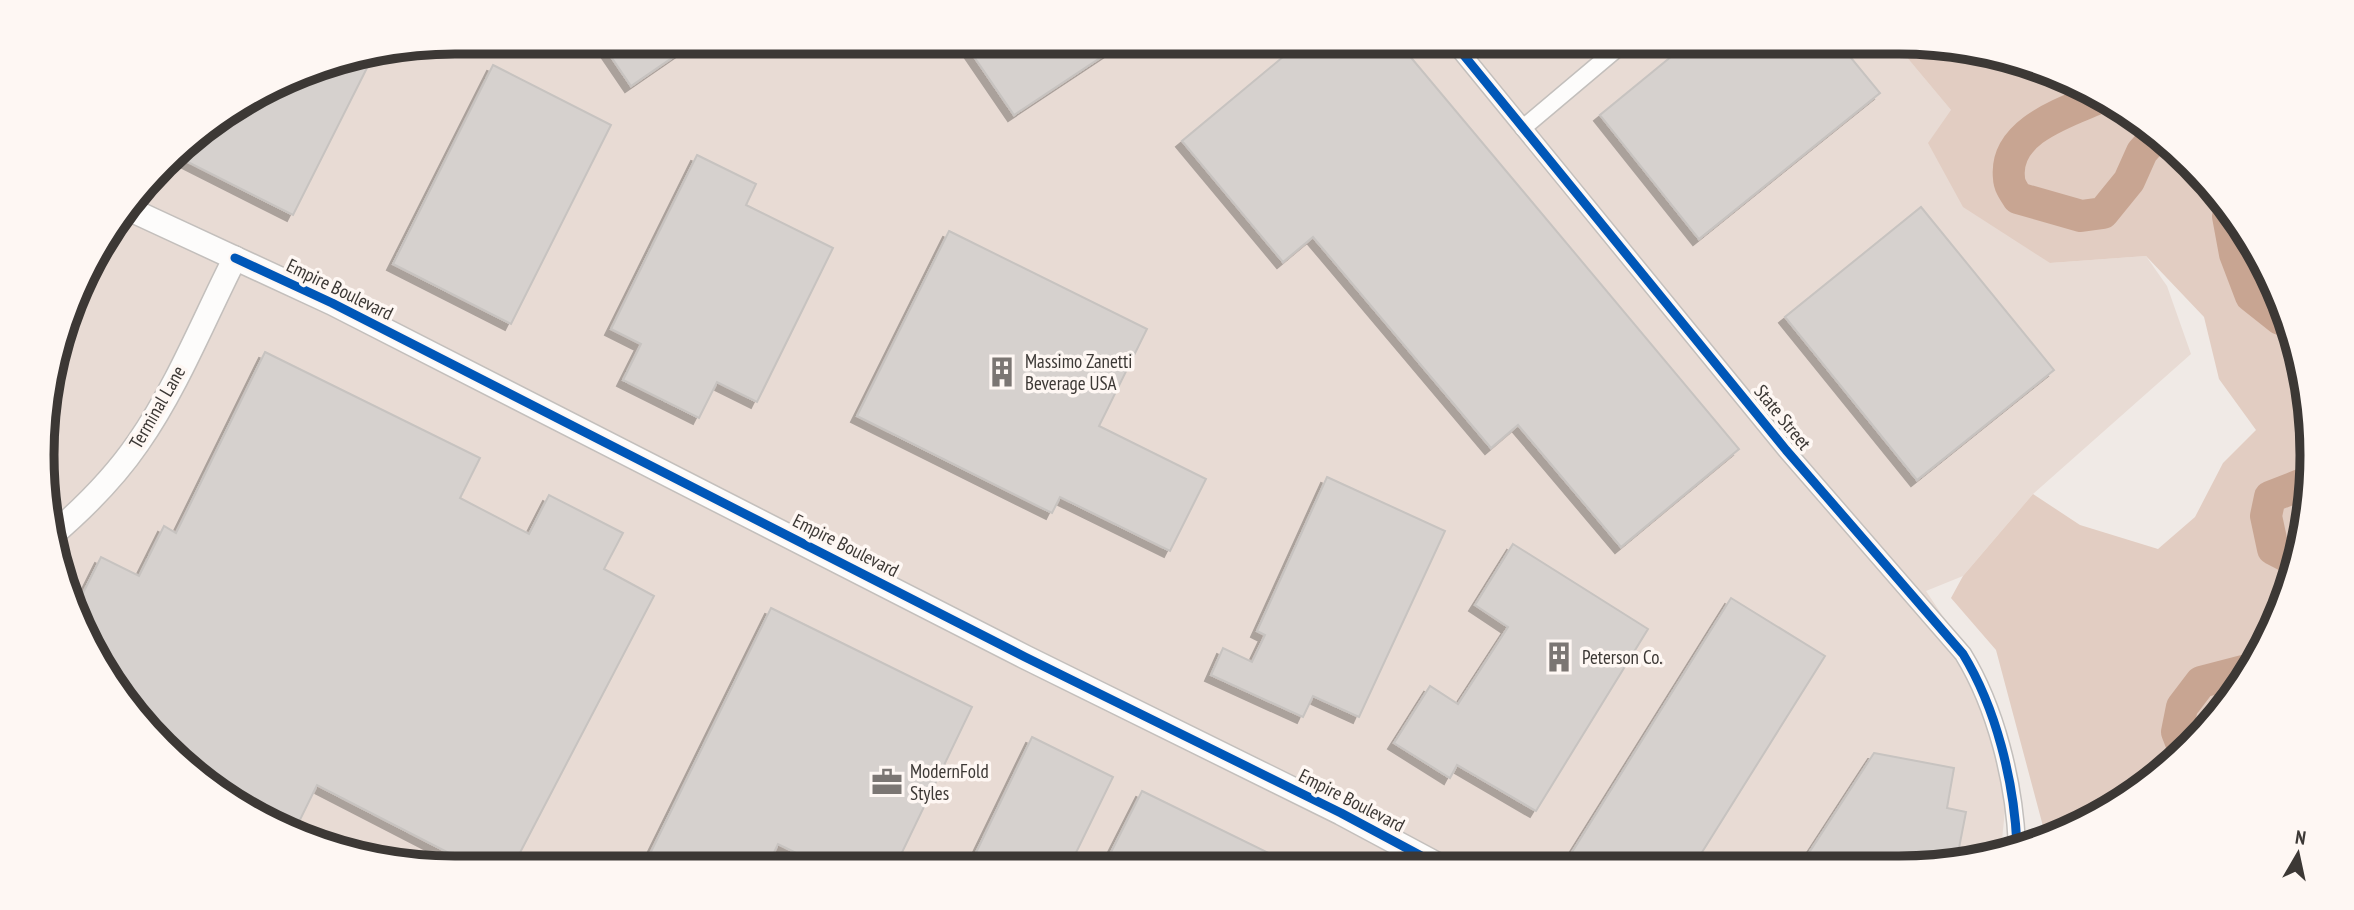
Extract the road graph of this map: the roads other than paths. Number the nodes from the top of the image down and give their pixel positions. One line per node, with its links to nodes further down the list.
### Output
1 (1463, 54): 3 (street, State Street)
2 (1611, 54): 3 (street)
3 (1523, 128): 7 (street, State Street)
4 (136, 212): 5 (street, Empire Boulevard)
5 (235, 258): 6 (street, Terminal Lane); 8 (street, Empire Boulevard)
6 (61, 528)
7 (2016, 838)
8 (1421, 856)

